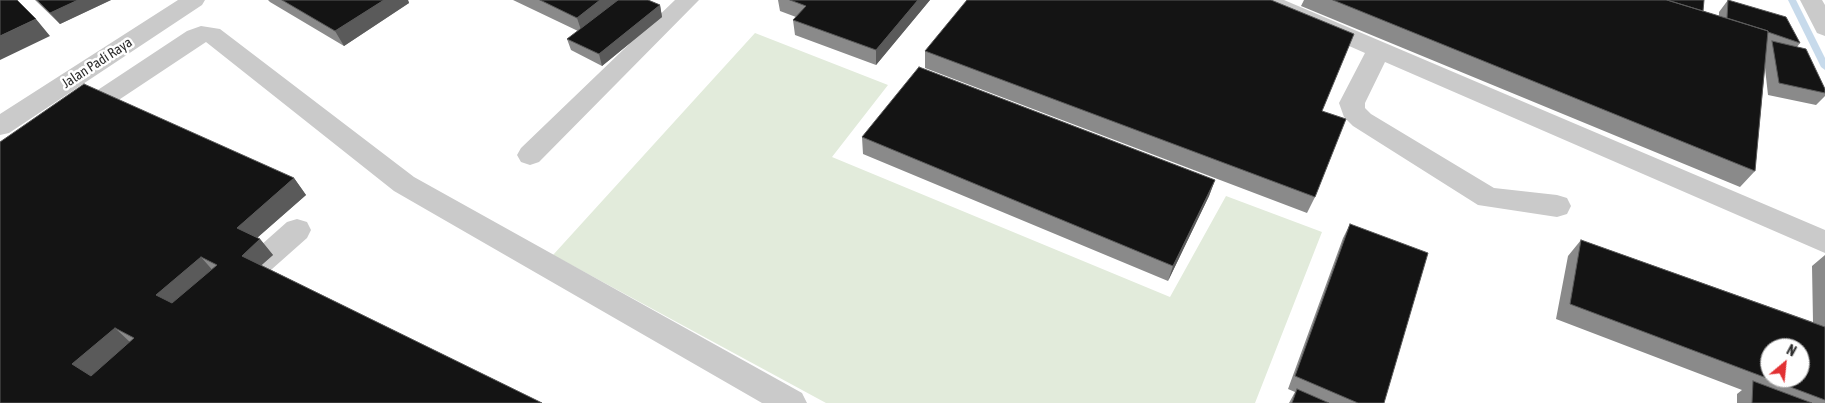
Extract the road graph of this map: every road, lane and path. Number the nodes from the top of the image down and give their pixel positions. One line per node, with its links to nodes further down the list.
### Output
1 (194, 0): 7 (street, Jalan Padi Raya)
2 (688, 0): 9 (street)
3 (1811, 0): 5 (street)
4 (1278, 3): 6 (street)
5 (1825, 28)
6 (1379, 50): 10 (street); 12 (street)
7 (0, 126)
8 (56, 130): 14 (street)
9 (530, 155)
10 (1557, 206)
11 (297, 230): 13 (street)
12 (1825, 242)
13 (225, 294)
14 (791, 403)

